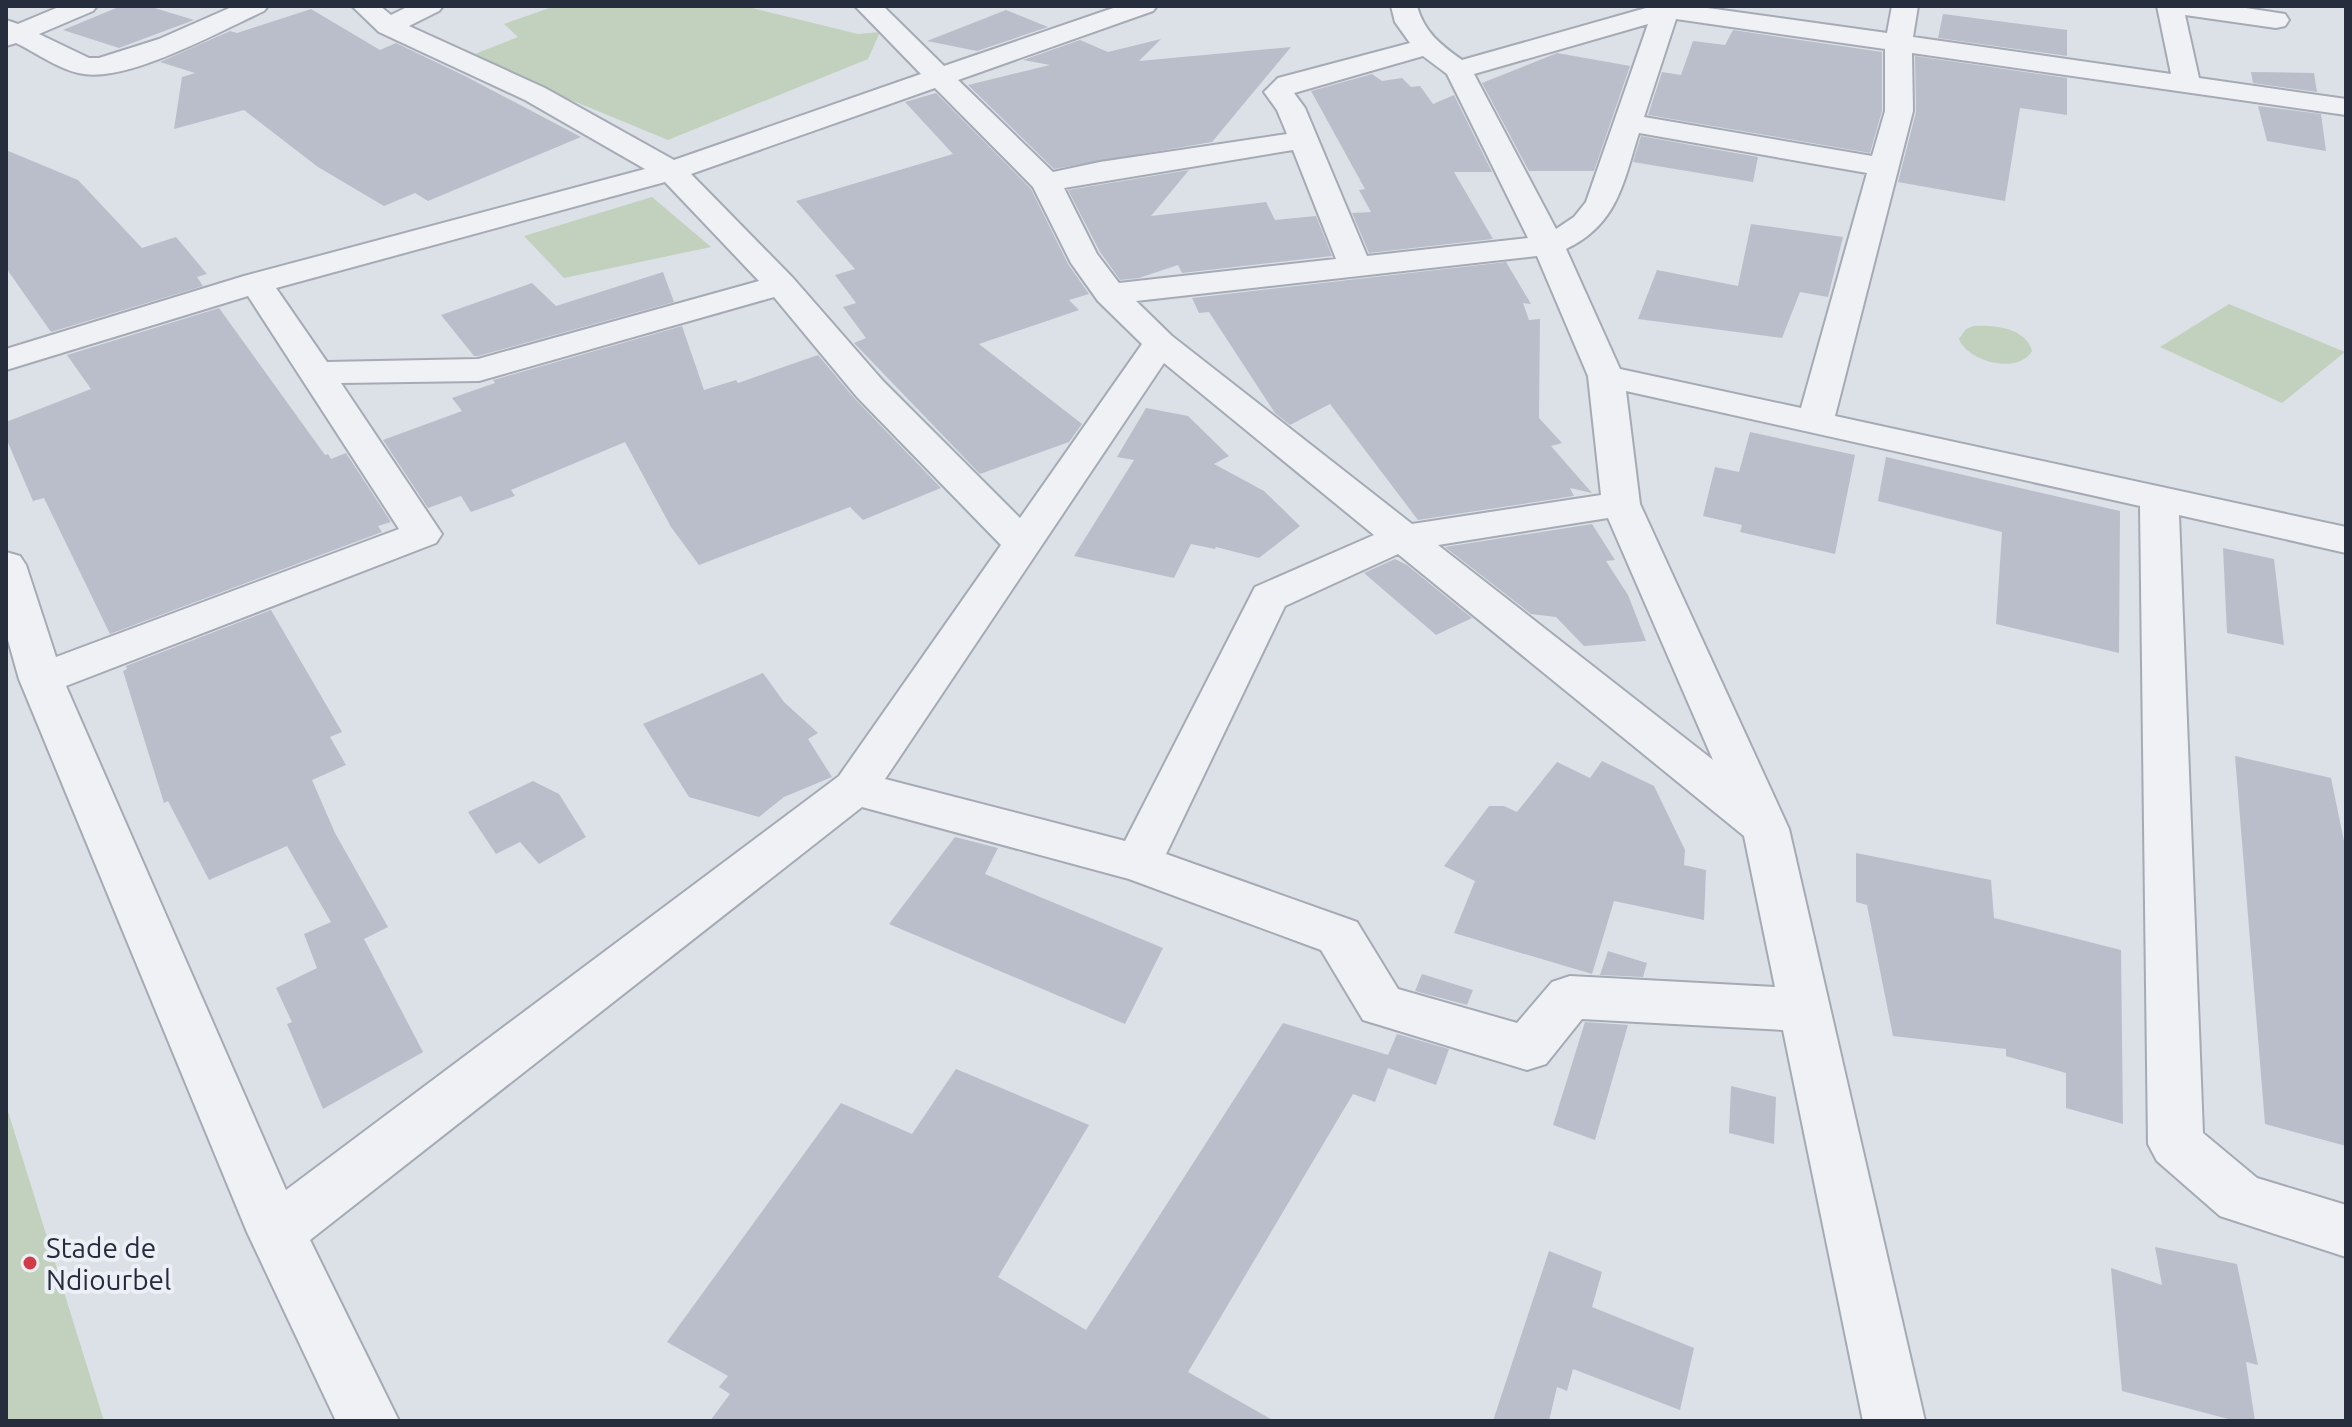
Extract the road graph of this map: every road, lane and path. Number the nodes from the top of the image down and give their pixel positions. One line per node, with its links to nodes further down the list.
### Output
1 (84, 6): 14 (street)
2 (255, 6): 14 (street)
3 (430, 6): 12 (street)
4 (868, 6): 18 (street)
5 (1144, 6): 11 (street)
6 (1404, 6): 16 (street)
7 (1905, 6): 15 (street)
8 (2170, 6): 19 (street)
9 (2179, 6): 13 (street)
10 (1667, 8): 15 (street); 17 (street); 21 (street)
11 (1102, 11): 18 (street)
12 (376, 16): 24 (street)
13 (2276, 20)
14 (10, 34)
15 (1898, 45): 19 (street); 23 (street)
16 (1427, 47): 17 (street); 22 (street)
17 (1458, 70): 26 (street)
18 (938, 79): 24 (street); 25 (street)
19 (2187, 85): 20 (street)
20 (2346, 107)
21 (1630, 123): 23 (street); 26 (street)
22 (1304, 140): 25 (street); 27 (street)
23 (1883, 167): 35 (street)
24 (671, 171): 28 (street); 29 (street)
25 (1046, 183): 30 (street)
26 (1548, 245): 27 (street); 34 (street)
27 (1355, 266): 30 (street)
28 (256, 283): 32 (street); 33 (street)
29 (781, 285): 33 (street); 40 (street)
30 (1110, 294): 31 (street)
31 (1160, 343): 38 (street); 40 (street)
32 (6, 360)
33 (317, 373): 42 (street)
34 (1606, 376): 35 (street); 37 (street)
35 (1815, 422): 36 (street)
36 (2159, 499): 39 (street); 47 (street)
37 (1621, 504): 38 (street); 44 (street)
38 (1401, 538): 44 (street); 45 (street)
39 (2346, 540)
40 (1022, 543): 43 (street)
41 (6, 565): 42 (street)
42 (41, 679): 48 (street)
43 (855, 788): 45 (street); 48 (street)
44 (1766, 829): 46 (street)
45 (1138, 863): 46 (street)
46 (1804, 1010): 50 (street)
47 (2346, 1231)
48 (276, 1232): 49 (street)
49 (368, 1421)
50 (1894, 1421)

